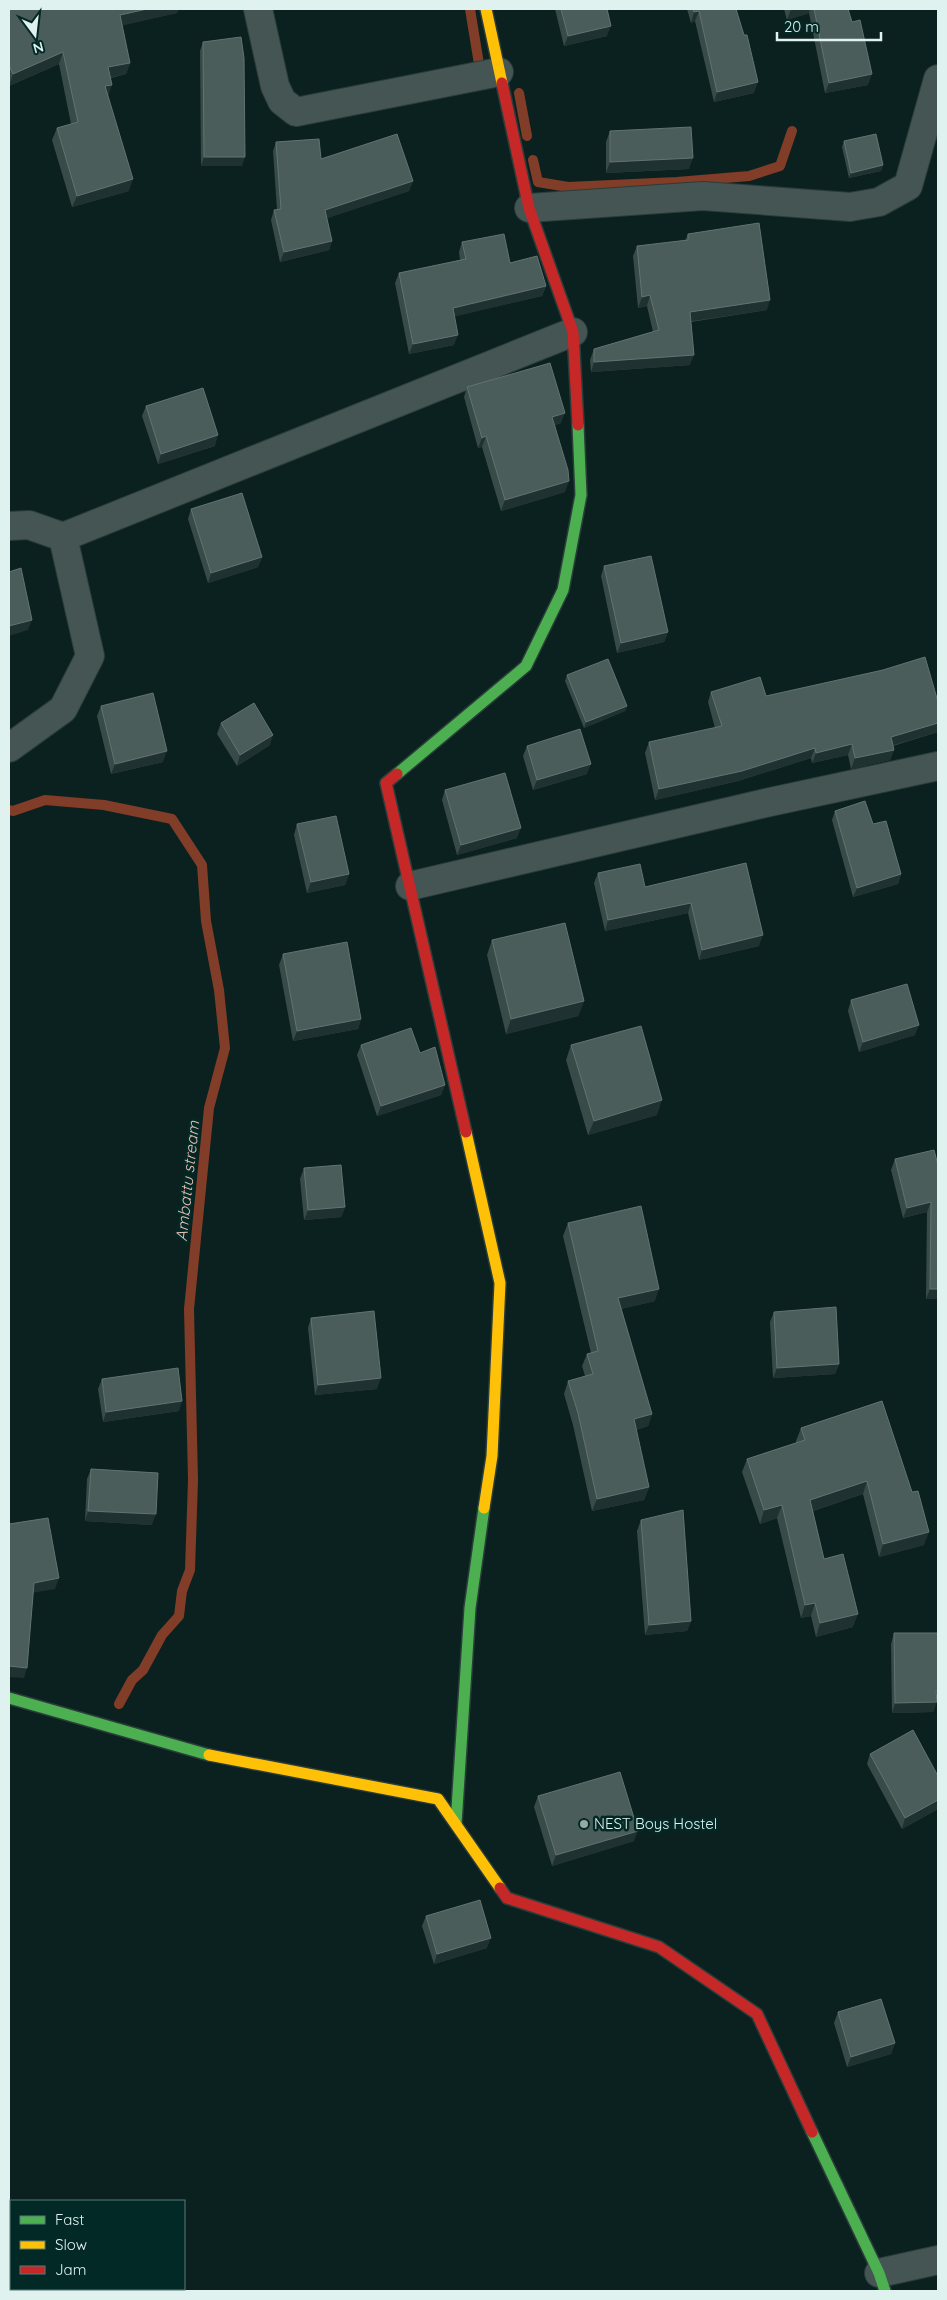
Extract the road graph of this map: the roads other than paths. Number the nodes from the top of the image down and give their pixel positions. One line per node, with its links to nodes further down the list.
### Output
1 (258, 9): 3 (street)
2 (486, 9): 3 (street)
3 (499, 72): 5 (street)
4 (938, 79): 5 (street)
5 (529, 208): 6 (street)
6 (573, 332): 8 (street); 11 (street)
7 (9, 526): 8 (street)
8 (63, 537): 9 (street)
9 (9, 748)
10 (938, 766): 11 (street)
11 (410, 886): 13 (street)
12 (9, 1698): 13 (street)
13 (456, 1824): 15 (street)
14 (938, 2260): 15 (street)
15 (882, 2282)

